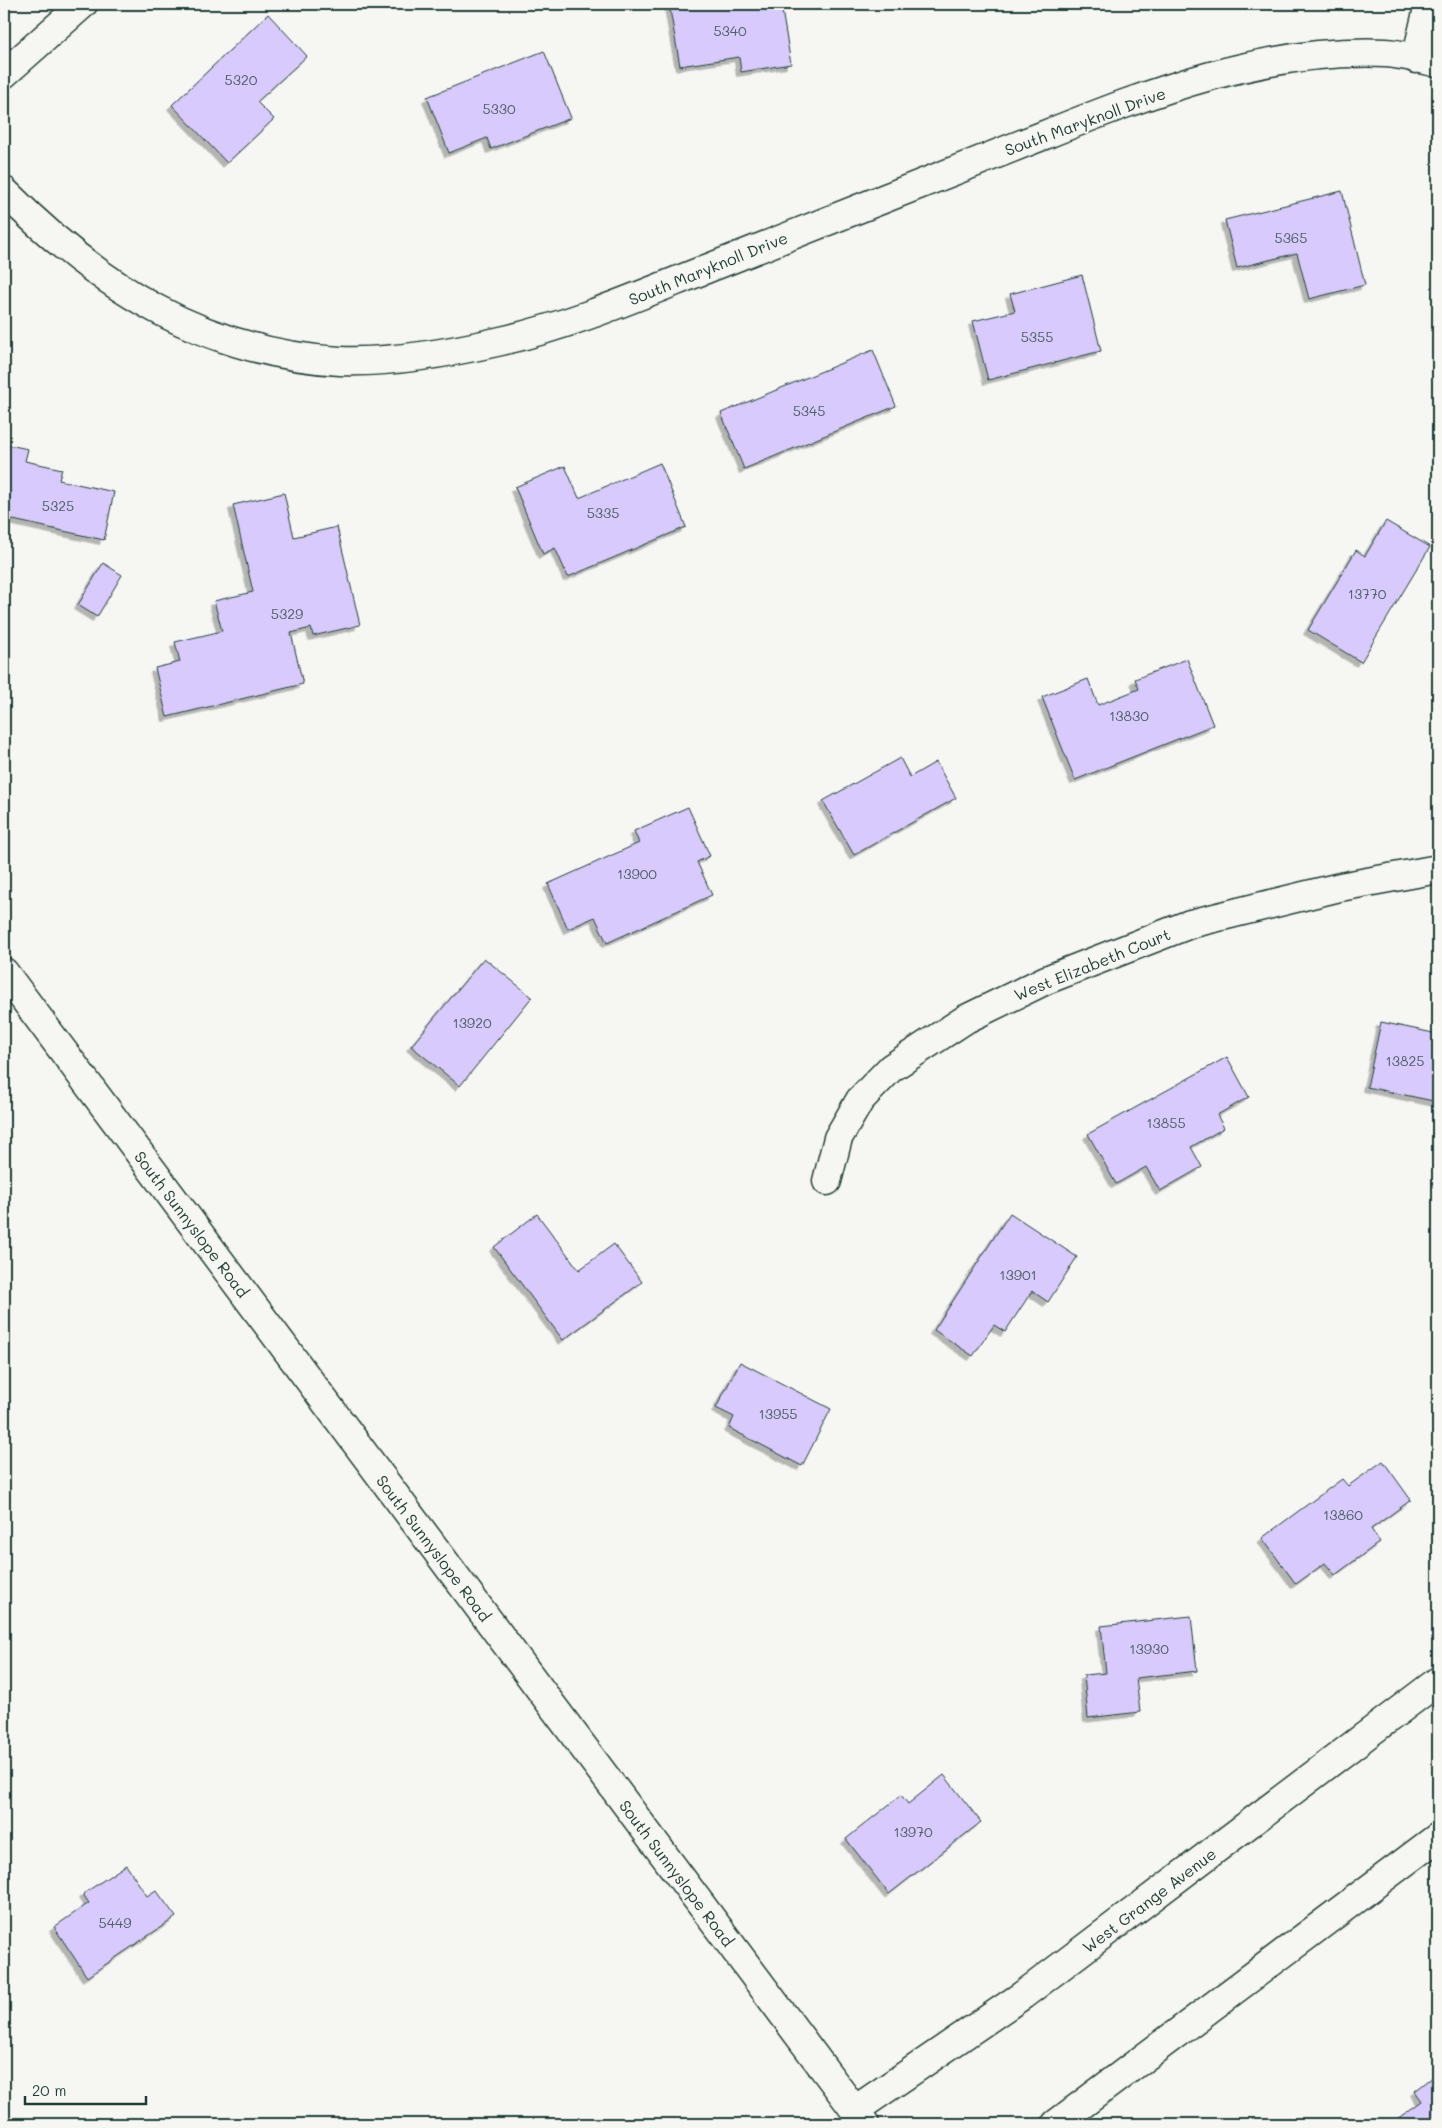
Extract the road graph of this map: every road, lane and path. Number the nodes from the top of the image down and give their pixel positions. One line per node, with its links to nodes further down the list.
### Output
1 (83, 4): 4 (street)
2 (1428, 4): 3 (street)
3 (1427, 61): 5 (street, South Maryknoll Drive)
4 (4, 74)
5 (4, 191)
6 (1438, 869): 8 (street, West Elizabeth Court)
7 (4, 972): 11 (street, South Sunnyslope Road)
8 (827, 1181)
9 (1438, 1681): 11 (street, West Grange Avenue)
10 (1438, 1837): 12 (street)
11 (860, 2117)
12 (1056, 2124)

